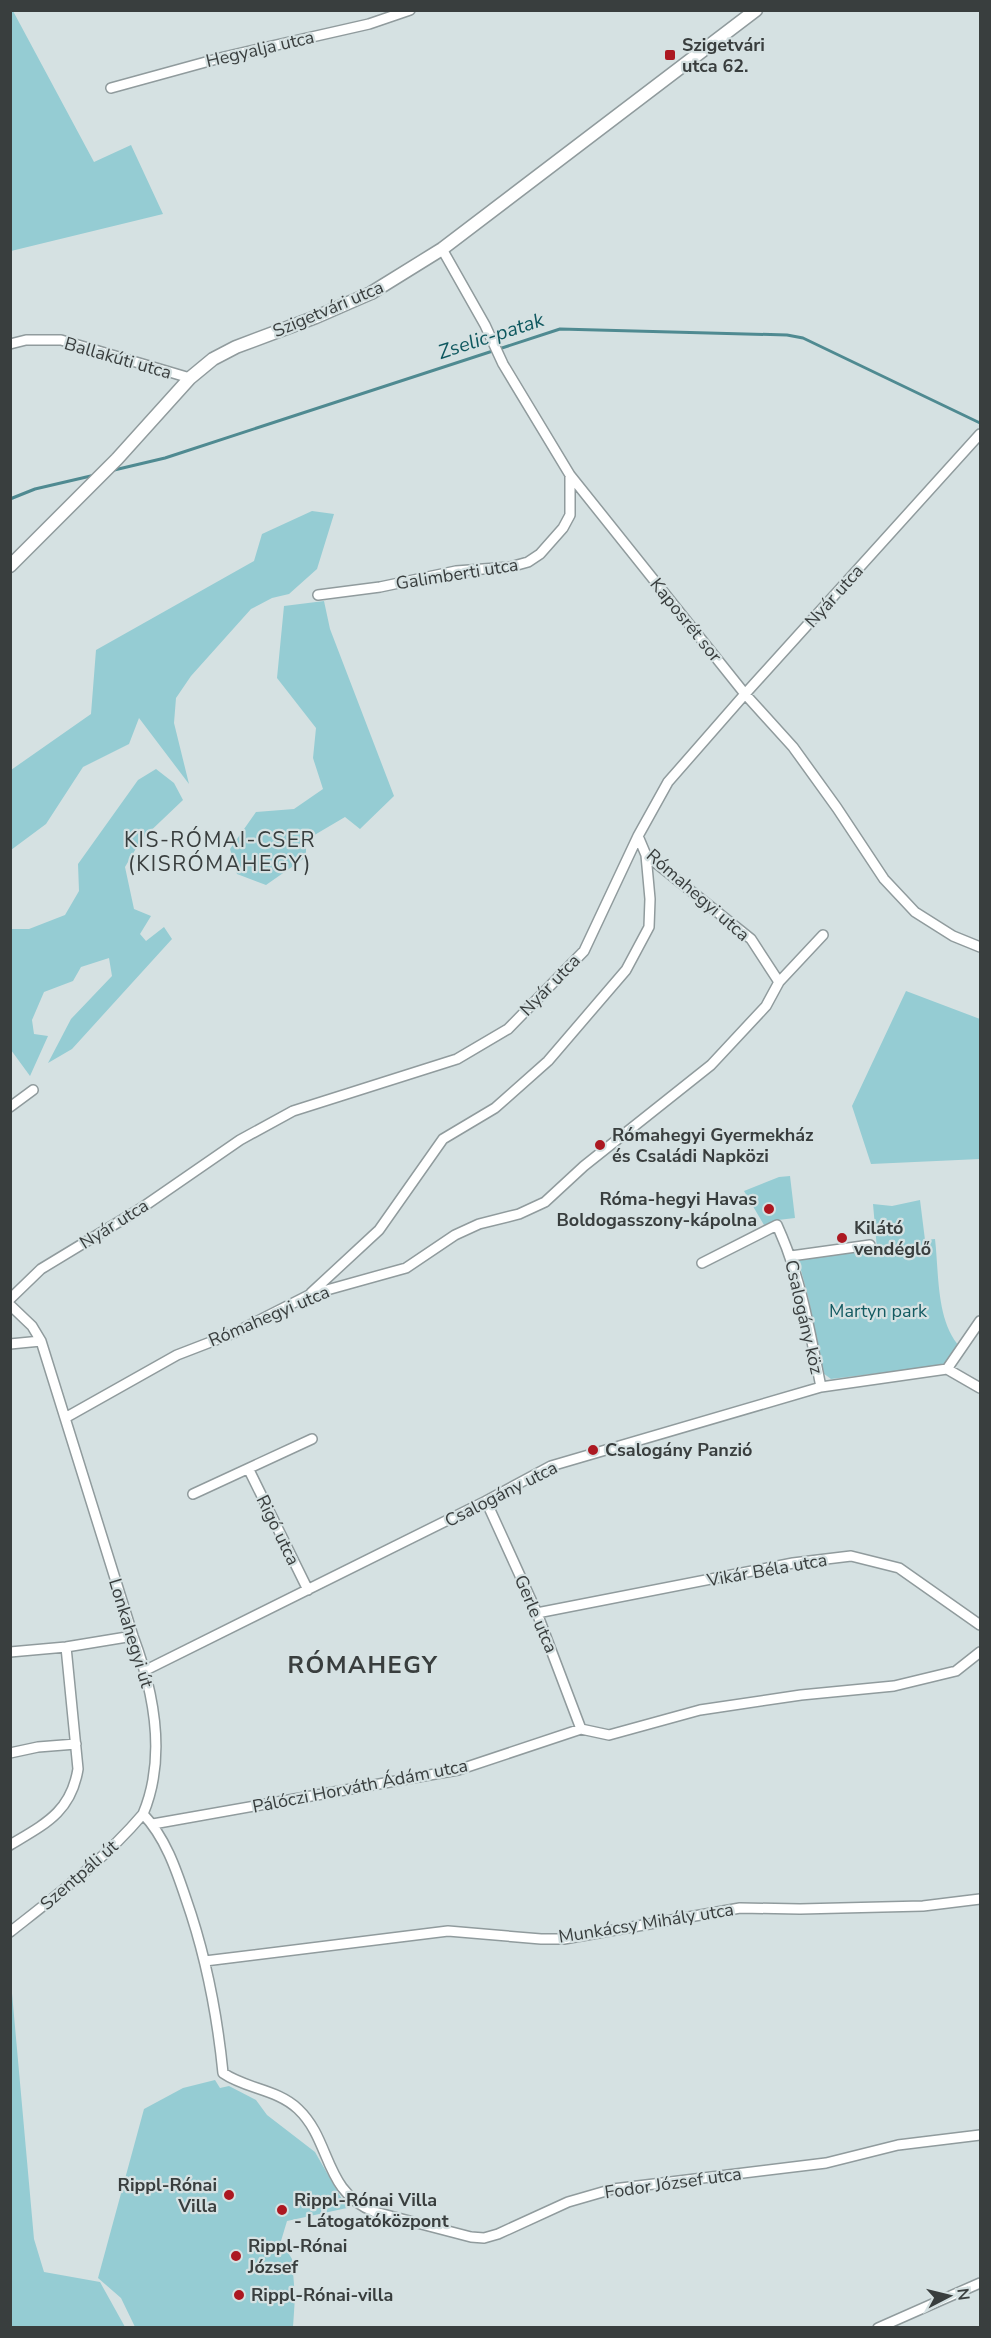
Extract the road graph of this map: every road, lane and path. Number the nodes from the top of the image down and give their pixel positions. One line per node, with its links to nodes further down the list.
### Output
1 (410, 10): 3 (street, Hegyalja utca)
2 (756, 10): 4 (street, Szigetvári utca)
3 (111, 88)
4 (442, 249): 6 (street, Szigetvári utca); 8 (street, Kaposrét sor)
5 (10, 344): 6 (street, Ballakúti utca)
6 (190, 378): 9 (street, Szigetvári utca)
7 (979, 436): 11 (street, Nyár utca)
8 (570, 475): 10 (street, Galimberti utca); 11 (street, Kaposrét sor)
9 (10, 566)
10 (318, 595)
11 (745, 694): 12 (street, Nyár utca); 15 (street, Kaposrét sor)
12 (638, 836): 13 (street, Rómahegyi utca); 23 (street, Nyár utca)
13 (646, 855): 16 (street, Rómahegyi utca); 22 (street)
14 (823, 935): 16 (street, Rómahegyi utca)
15 (981, 947)
16 (779, 982): 22 (street, Rómahegyi utca)
17 (33, 1090): 18 (street)
18 (10, 1107)
19 (870, 1245): 20 (street)
20 (791, 1256): 21 (street, Csalogány köz); 29 (street, Csalogány köz)
21 (702, 1263)
22 (309, 1295): 31 (street, Rómahegyi utca)
23 (10, 1299)
24 (10, 1305): 26 (street, Lonkahegyi út)
25 (981, 1321): 28 (street)
26 (41, 1341): 27 (street); 31 (street, Lonkahegyi út)
27 (10, 1344)
28 (947, 1369): 29 (street, Csalogány utca); 30 (street)
29 (820, 1387): 35 (street, Csalogány utca)
30 (981, 1388)
31 (65, 1418): 39 (street, Lonkahegyi út)
32 (312, 1439): 33 (street)
33 (249, 1470): 34 (street); 36 (street, Rigó utca)
34 (193, 1494)
35 (486, 1501): 36 (street, Csalogány utca); 37 (street, Gerle utca)
36 (308, 1590): 43 (street, Csalogány utca)
37 (537, 1613): 38 (street, Vikár Béla utca); 44 (street, Gerle utca)
38 (981, 1625)
39 (133, 1636): 40 (street); 43 (street, Lonkahegyi út)
40 (66, 1647): 41 (street); 45 (street)
41 (10, 1652)
42 (981, 1652): 44 (street, Pálóczi Horváth Ádám utca)
43 (146, 1670): 47 (street, Lonkahegyi út)
44 (581, 1729): 48 (street, Pálóczi Horváth Ádám utca)
45 (76, 1744): 46 (street); 49 (street)
46 (10, 1753)
47 (143, 1814): 48 (street); 51 (street, Szentpáli út)
48 (153, 1824): 52 (street)
49 (10, 1845)
50 (981, 1899): 52 (street, Munkácsy Mihály utca)
51 (10, 1932)
52 (205, 1961): 53 (street, Fodor József utca)
53 (981, 2135)
54 (981, 2283): 55 (street)
55 (878, 2328)

